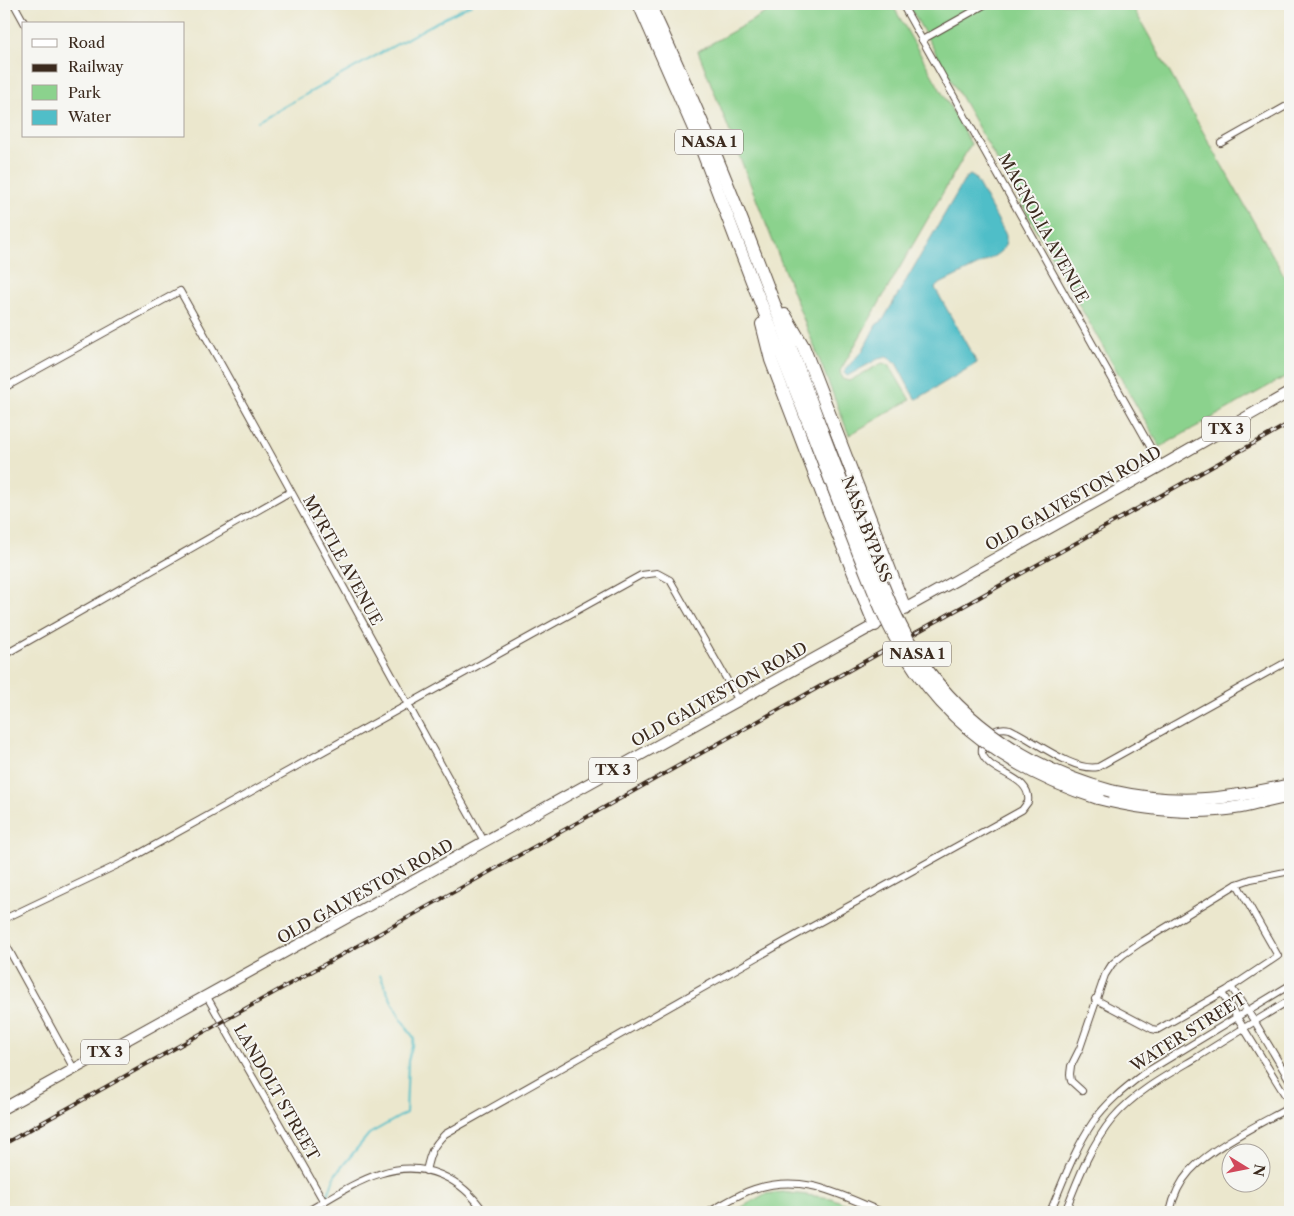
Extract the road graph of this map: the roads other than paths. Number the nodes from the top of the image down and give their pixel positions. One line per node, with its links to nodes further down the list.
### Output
1 (14, 4): 6 (street)
2 (639, 4): 10 (highway, NASA BYPASS / NASA 1)
3 (649, 4): 11 (highway, NASA BYPASS / NASA 1)
4 (902, 4): 7 (street, MAGNOLIA AVENUE)
5 (986, 4): 7 (street)
6 (24, 22)
7 (922, 40): 15 (street, MAGNOLIA AVENUE)
8 (1290, 104): 9 (street)
9 (1221, 143)
10 (752, 280): 14 (highway, NASA BYPASS / NASA 1); 18 (highway)
11 (766, 282): 14 (highway, NASA BYPASS / NASA 1); 17 (highway)
12 (4, 388): 16 (street, MYRTLE AVENUE)
13 (1290, 392): 15 (main road, OLD GALVESTON ROAD / TX 3)
14 (817, 432): 25 (highway, NASA BYPASS / NASA 1, bridge); 26 (highway, NASA BYPASS / NASA 1, bridge)
15 (1161, 466): 19 (main road, OLD GALVESTON ROAD / TX 3)
16 (290, 492): 21 (street); 24 (street, MYRTLE AVENUE)
17 (865, 505): 18 (highway); 19 (highway)
18 (833, 522): 20 (highway)
19 (904, 608): 20 (main road, OLD GALVESTON ROAD / TX 3)
20 (875, 625): 23 (main road, OLD GALVESTON ROAD / TX 3)
21 (4, 655)
22 (1290, 660): 47 (street)
23 (739, 700): 24 (street); 27 (main road, OLD GALVESTON ROAD / TX 3)
24 (407, 705): 27 (street, MYRTLE AVENUE); 30 (street)
25 (1290, 785)
26 (1290, 796)
27 (484, 842): 35 (main road, OLD GALVESTON ROAD / TX 3)
28 (1290, 871): 29 (street)
29 (1237, 884): 33 (street); 36 (street)
30 (4, 919)
31 (4, 941): 42 (street)
32 (1290, 985): 38 (street, WATER STREET)
33 (1231, 987): 34 (street); 38 (street)
34 (1222, 993): 36 (street); 39 (street)
35 (206, 995): 42 (main road, OLD GALVESTON ROAD / TX 3); 50 (street, LANDOLT STREET)
36 (1096, 999): 44 (street)
37 (1290, 1000): 40 (street, WATER STREET)
38 (1247, 1011): 39 (street, WATER STREET); 40 (street)
39 (1237, 1017): 41 (street); 48 (street, WATER STREET)
40 (1255, 1022): 41 (street, WATER STREET); 43 (street)
41 (1244, 1028): 45 (street); 49 (street, WATER STREET)
42 (74, 1069): 46 (main road, OLD GALVESTON ROAD / TX 3)
43 (1290, 1080)
44 (1082, 1092)
45 (1290, 1105): 57 (street)
46 (4, 1108)
47 (426, 1170): 50 (street); 52 (street)
48 (1061, 1187): 49 (street); 55 (street, WATER STREET)
49 (1073, 1192): 56 (street, WATER STREET)
50 (324, 1202): 51 (street)
51 (306, 1212)
52 (484, 1212)
53 (710, 1212): 54 (street)
54 (882, 1212)
55 (1050, 1212)
56 (1065, 1212)
57 (1170, 1212)

